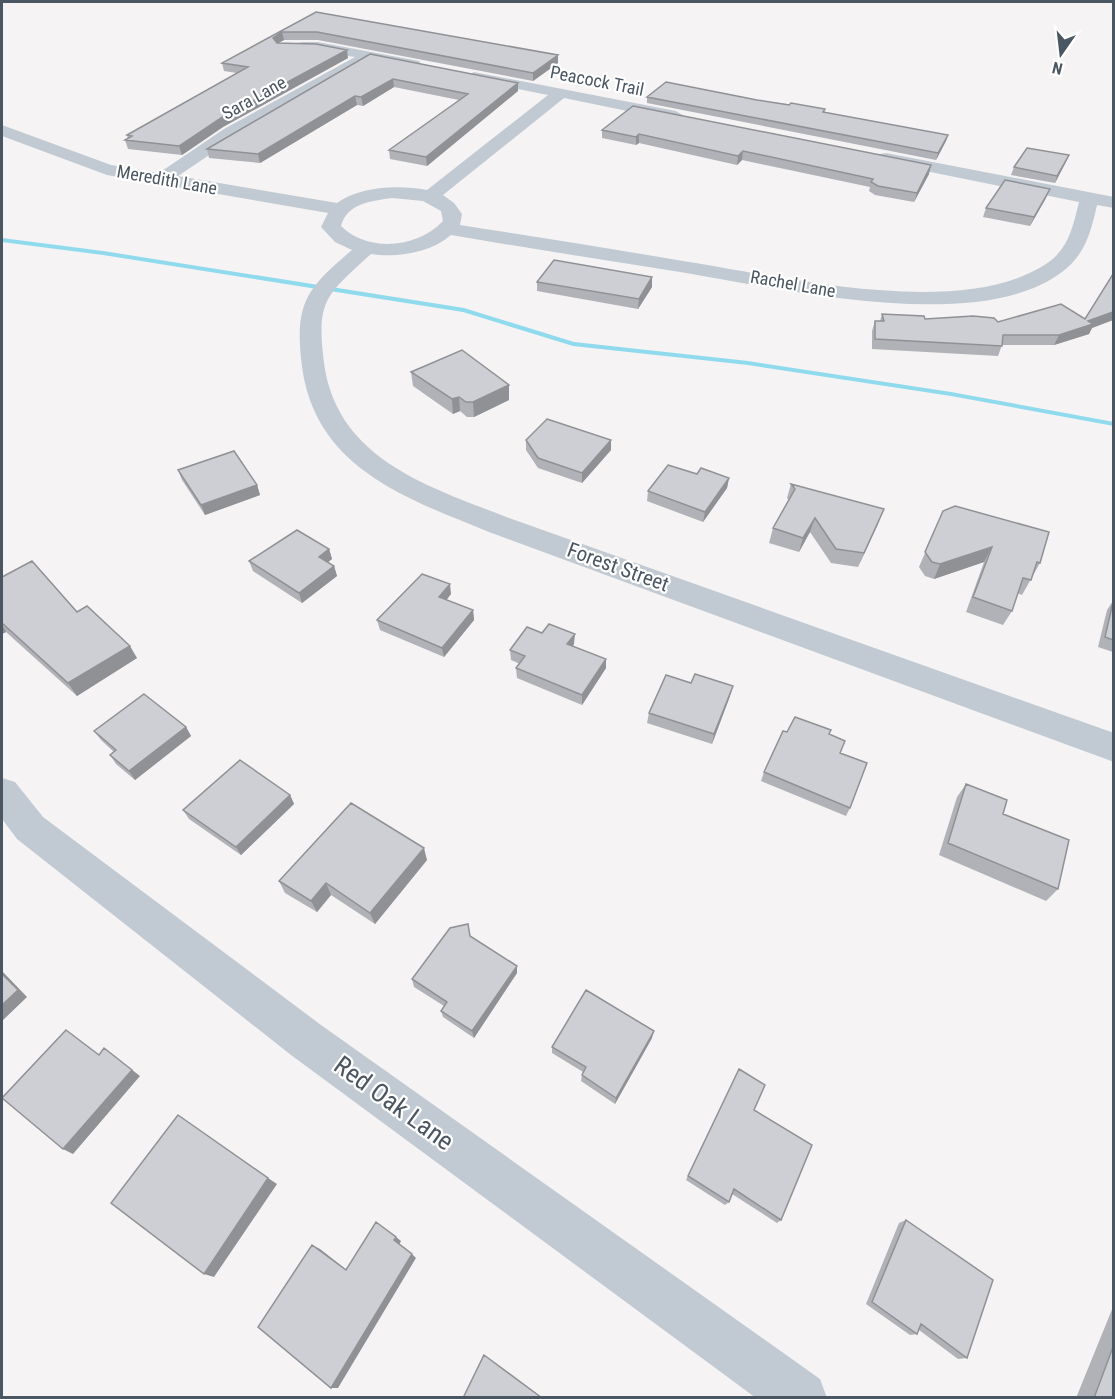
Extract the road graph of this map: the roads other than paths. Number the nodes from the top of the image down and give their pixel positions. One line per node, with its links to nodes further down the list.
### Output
1 (284, 46): 2 (street)
2 (370, 55): 3 (street); 9 (street, Sara Lane)
3 (434, 68)
4 (457, 72): 5 (street, Peacock Trail)
5 (561, 93): 6 (street, Peacock Trail); 10 (street)
6 (688, 119)
7 (2, 130): 9 (street, Meredith Lane)
8 (873, 156): 11 (street)
9 (161, 180): 13 (street, Meredith Lane)
10 (430, 197): 13 (street); 14 (street)
11 (1089, 198): 12 (street); 14 (street, Rachel Lane)
12 (1113, 203)
13 (340, 208): 15 (street)
14 (448, 229): 15 (street)
15 (367, 247): 16 (street, Forest Street)
16 (1113, 748)
17 (2, 793): 18 (street, Red Oak Lane)
18 (801, 1398)

